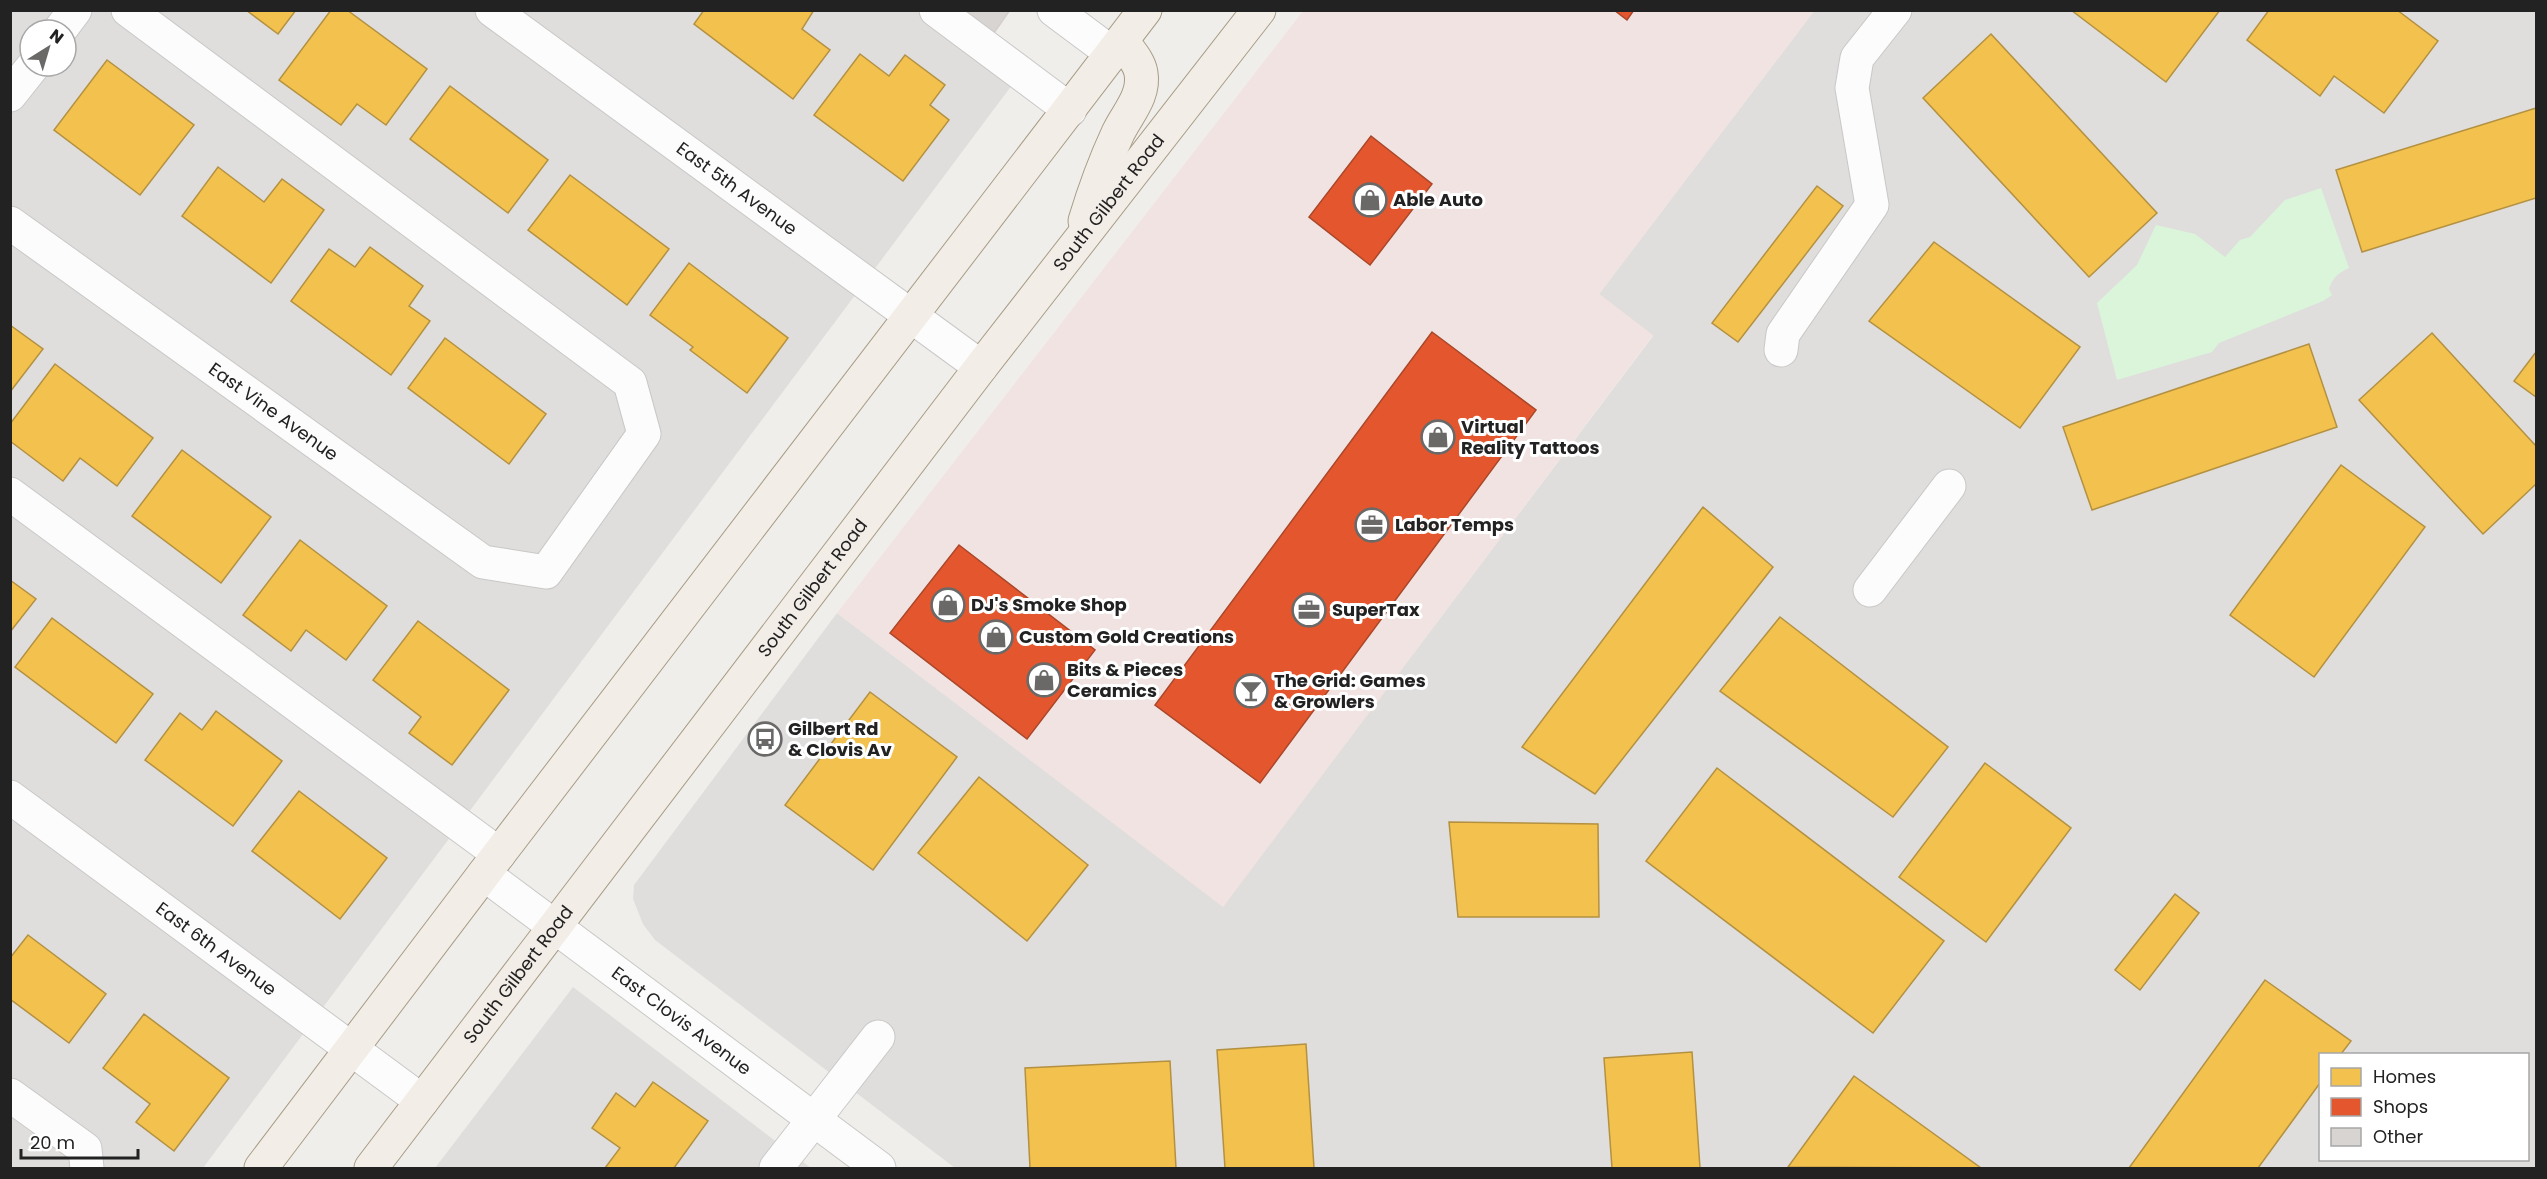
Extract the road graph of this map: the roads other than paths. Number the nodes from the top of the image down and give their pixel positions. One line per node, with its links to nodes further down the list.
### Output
1 (128, 10): 12 (street, East Vine Avenue)
2 (492, 10): 14 (street, East 5th Avenue)
3 (936, 10): 11 (street)
4 (1053, 10): 8 (street)
5 (1145, 10): 8 (main road)
6 (1259, 10): 13 (main road, South Gilbert Road)
7 (1895, 10): 15 (street)
8 (1118, 47): 11 (main road); 13 (main road)
9 (23, 78): 10 (street)
10 (10, 95)
11 (1070, 110): 14 (main road)
12 (10, 223)
13 (1079, 243): 16 (main road, South Gilbert Road)
14 (911, 318): 16 (street, East 5th Avenue); 21 (main road)
15 (1781, 350)
16 (981, 367): 22 (main road, South Gilbert Road)
17 (1949, 486): 19 (street)
18 (10, 494): 21 (street, East Clovis Avenue)
19 (1870, 590)
20 (10, 797): 24 (street, East 6th Avenue)
21 (491, 864): 22 (street, East Clovis Avenue); 24 (main road)
22 (555, 927): 26 (main road, South Gilbert Road); 27 (street, East Clovis Avenue)
23 (878, 1036): 27 (street)
24 (351, 1050): 26 (street, East 6th Avenue); 29 (main road)
25 (10, 1095): 28 (street)
26 (422, 1101): 30 (main road, South Gilbert Road)
27 (813, 1120): 31 (street); 32 (street, East Clovis Avenue)
28 (87, 1168)
29 (261, 1168)
30 (371, 1168)
31 (776, 1168)
32 (879, 1168)

